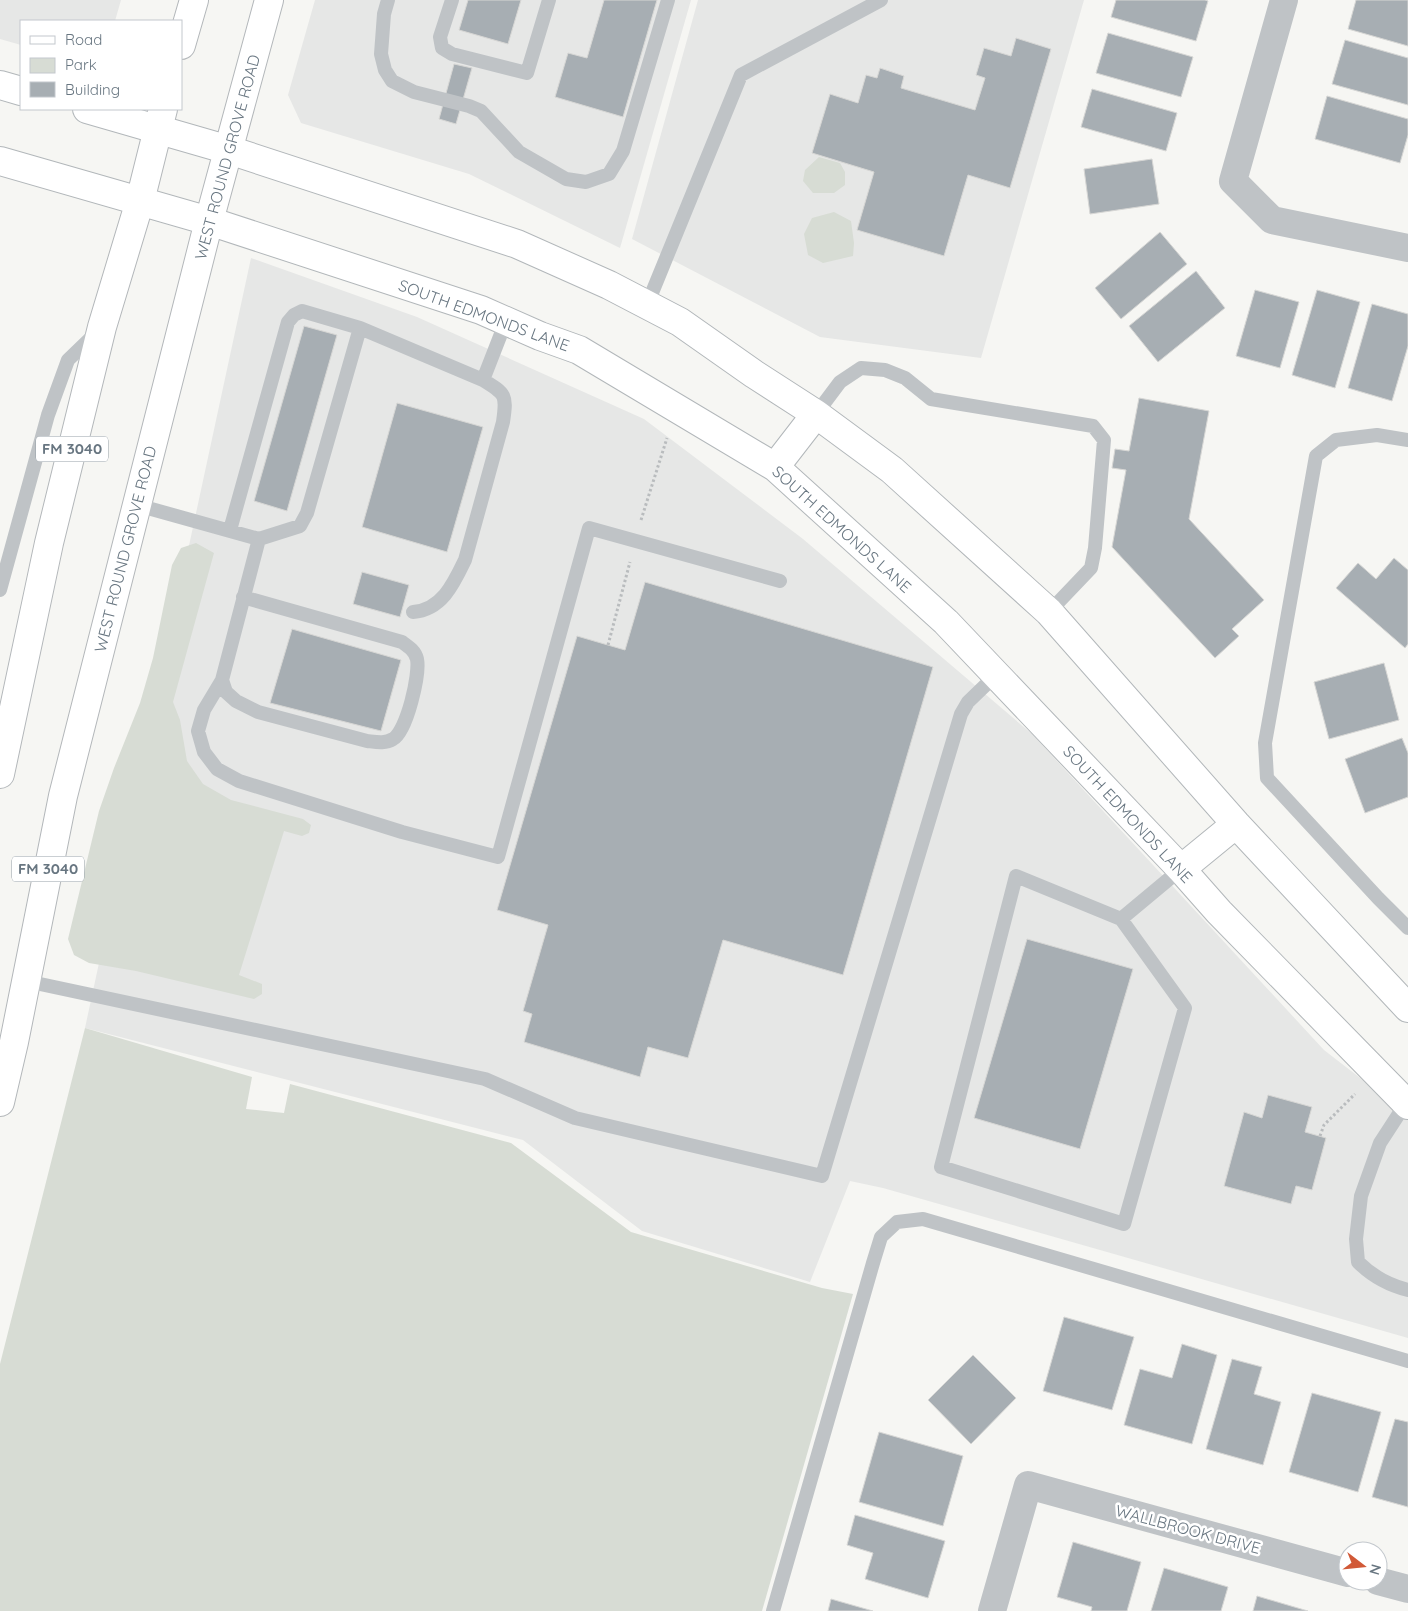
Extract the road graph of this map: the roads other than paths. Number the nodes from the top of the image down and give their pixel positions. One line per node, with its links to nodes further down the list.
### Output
1 (194, 0): 9 (main road)
2 (269, 0): 14 (main road, WEST ROUND GROVE ROAD / FM 3040)
3 (388, 0): 6 (lane)
4 (452, 0): 5 (lane)
5 (549, 0)
6 (668, 0)
7 (881, 0): 19 (lane)
8 (1284, 0): 18 (street)
9 (182, 42)
10 (0, 85): 11 (main road)
11 (20, 91)
12 (93, 110): 13 (main road)
13 (160, 119): 14 (main road); 16 (main road, FM 3040)
14 (229, 150): 17 (main road, WEST ROUND GROVE ROAD / FM 3040); 19 (main road)
15 (0, 161): 16 (main road, SOUTH EDMONDS LANE)
16 (140, 201): 17 (main road, SOUTH EDMONDS LANE); 21 (main road, FM 3040)
17 (209, 221): 20 (main road, SOUTH EDMONDS LANE); 27 (main road, WEST ROUND GROVE ROAD / FM 3040)
18 (1408, 248)
19 (647, 305): 24 (main road)
20 (506, 321): 23 (lane); 26 (main road, SOUTH EDMONDS LANE)
21 (102, 327): 31 (lane); 37 (main road, FM 3040)
22 (360, 328): 23 (lane); 28 (lane); 29 (lane)
23 (483, 380): 33 (lane)
24 (816, 414): 26 (main road); 34 (main road); 34 (lane)
25 (1408, 440): 41 (lane)
26 (775, 467): 35 (main road, SOUTH EDMONDS LANE)
27 (136, 505): 28 (lane); 42 (main road, WEST ROUND GROVE ROAD / FM 3040)
28 (230, 530): 29 (lane)
29 (259, 539): 32 (lane)
30 (780, 581): 36 (lane)
31 (0, 590)
32 (244, 597): 36 (lane); 36 (lane)
33 (413, 612)
34 (1049, 612): 38 (main road)
35 (996, 675): 39 (main road, SOUTH EDMONDS LANE); 42 (lane)
36 (222, 680)
37 (1, 767)
38 (1236, 824): 39 (main road); 43 (main road)
39 (1181, 869): 40 (lane); 45 (main road, SOUTH EDMONDS LANE)
40 (1122, 919): 40 (lane)
41 (1408, 928)
42 (26, 981): 44 (main road, WEST ROUND GROVE ROAD / FM 3040)
43 (1408, 1008)
44 (0, 1102)
45 (1407, 1104): 46 (lane)
46 (1408, 1290)
47 (1408, 1361): 51 (lane)
48 (1338, 1570): 52 (street, WALLBROOK DRIVE)
49 (1388, 1584): 50 (street)
50 (1408, 1589)
51 (773, 1611)
52 (992, 1611)

